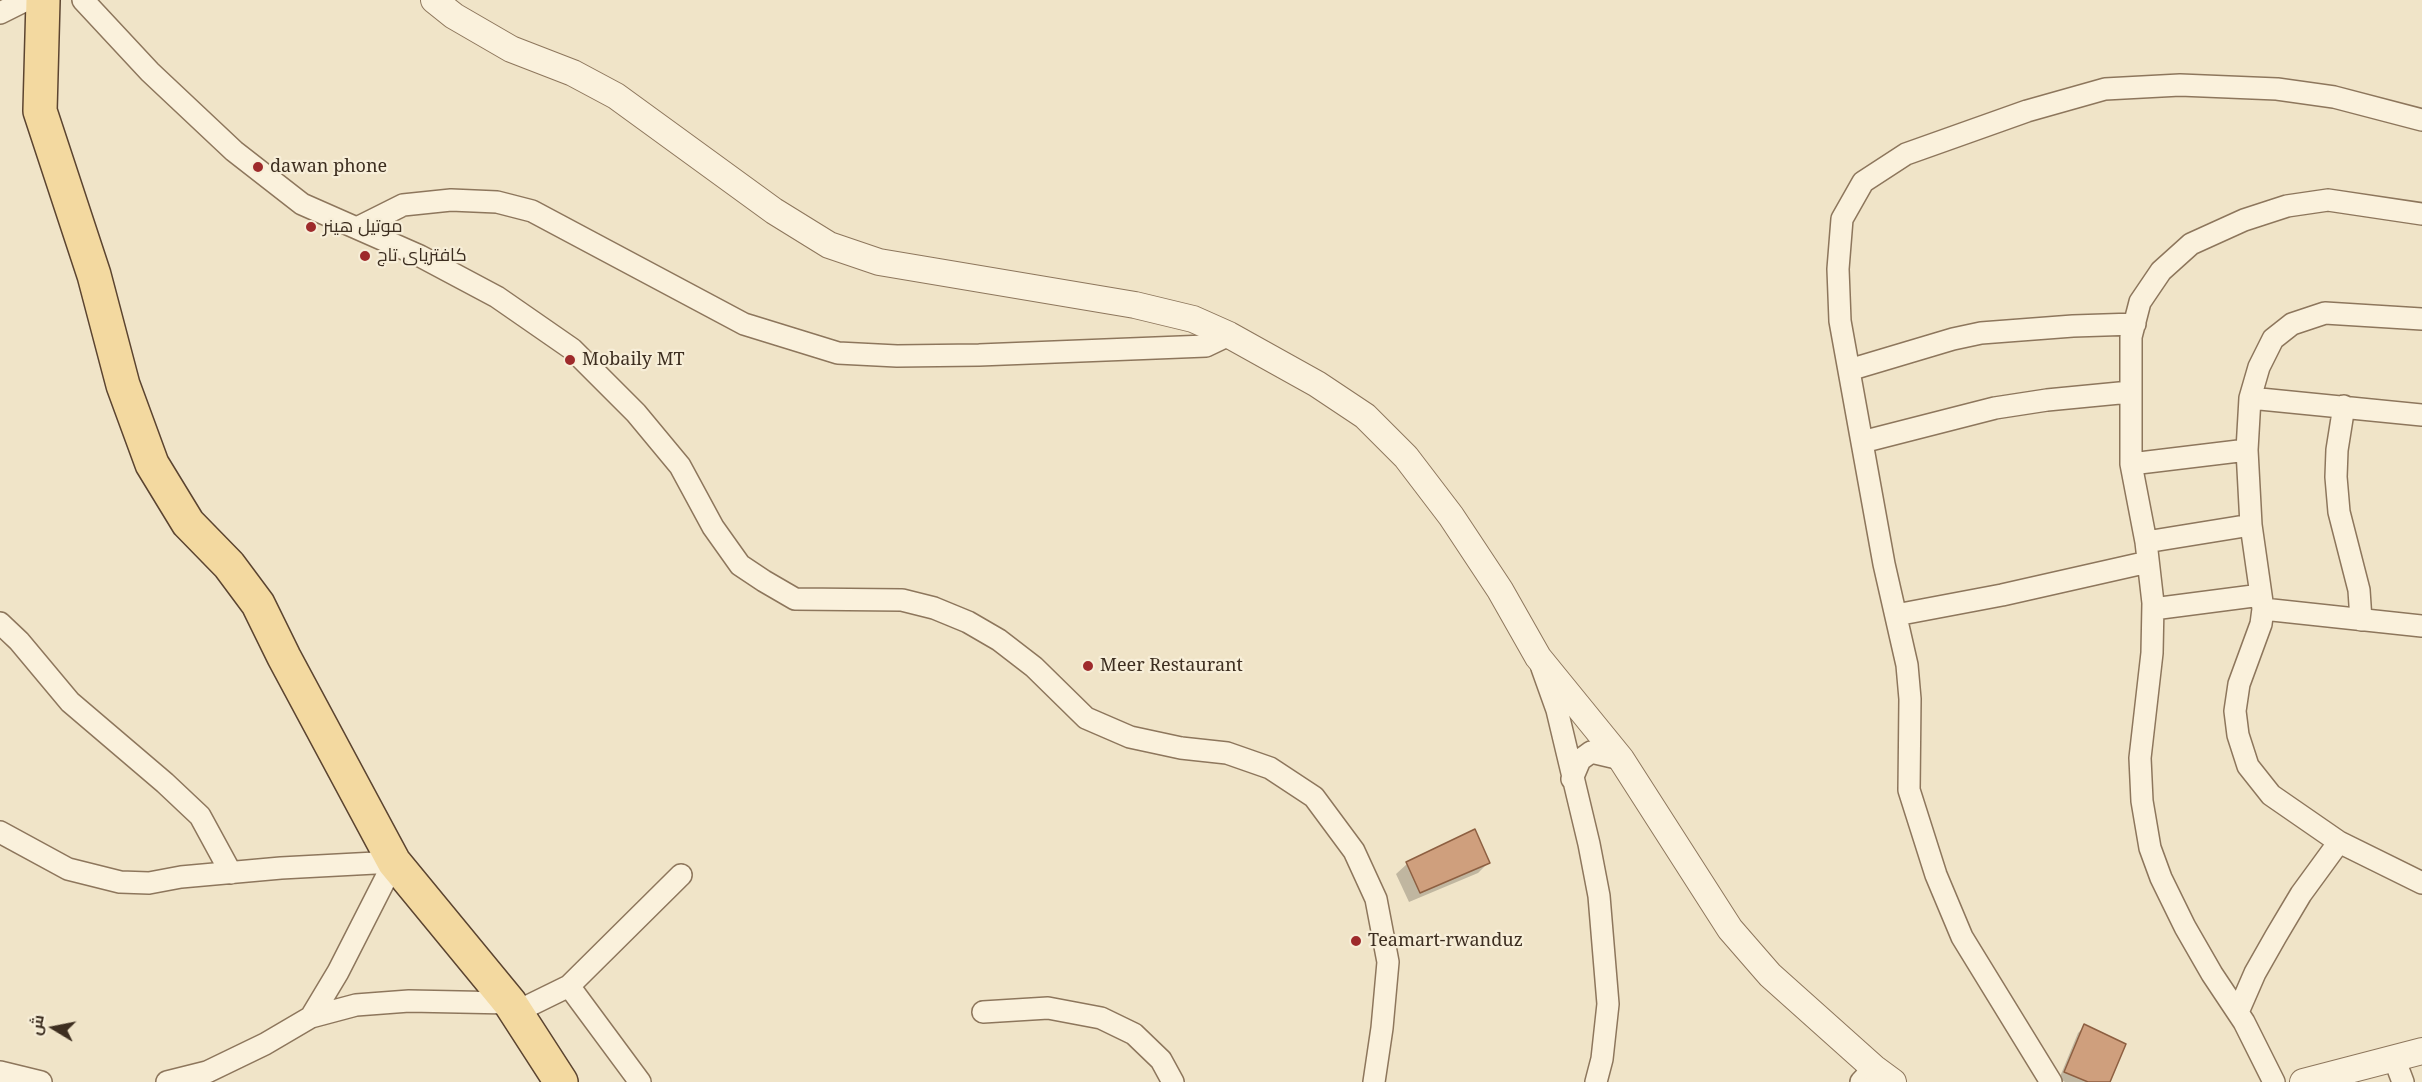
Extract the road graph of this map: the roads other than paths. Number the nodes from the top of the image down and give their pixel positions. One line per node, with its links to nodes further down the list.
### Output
1 (26, 0): 5 (street)
2 (43, 0): 33 (main road)
3 (83, 0): 8 (street)
4 (434, 0): 11 (street)
5 (0, 13)
6 (2422, 120): 12 (street)
7 (2422, 214): 10 (street)
8 (357, 228): 11 (street); 51 (street)
9 (2422, 319): 14 (street)
10 (2134, 324): 12 (street); 13 (street)
11 (1229, 335): 28 (street)
12 (1849, 370): 17 (street)
13 (2130, 392): 17 (street); 19 (street)
14 (2250, 398): 15 (street); 18 (street)
15 (2344, 406): 16 (street); 25 (street)
16 (2422, 415)
17 (1862, 442): 24 (street)
18 (2247, 450): 19 (street); 20 (street)
19 (2131, 464): 21 (street)
20 (2251, 525): 21 (street); 22 (street)
21 (2147, 552): 23 (street); 24 (street)
22 (2262, 602): 23 (street); 25 (street); 32 (street)
23 (2153, 609): 40 (street)
24 (1896, 615): 53 (street)
25 (2361, 620): 27 (street)
26 (0, 623): 34 (street)
27 (2422, 626)
28 (1538, 657): 29 (street); 30 (street)
29 (1621, 759): 30 (street); 45 (street)
30 (1572, 779): 52 (street)
31 (0, 832): 34 (street)
32 (2339, 842): 36 (street); 40 (street)
33 (394, 862): 34 (street); 38 (main road); 41 (street)
34 (231, 873)
35 (681, 875): 37 (street)
36 (2422, 883)
37 (569, 986): 38 (street); 49 (street)
38 (513, 1008): 41 (street); 48 (main road)
39 (983, 1012): 50 (street)
40 (2238, 1012): 54 (street)
41 (311, 1017): 47 (street)
42 (2422, 1051): 43 (street)
43 (2394, 1058): 55 (street); 56 (street)
44 (0, 1072): 46 (street)
45 (1876, 1077)
46 (41, 1082)
47 (167, 1082)
48 (561, 1082)
49 (640, 1082)
50 (1173, 1082)
51 (1374, 1082)
52 (1596, 1082)
53 (2051, 1082)
54 (2274, 1082)
55 (2303, 1082)
56 (2403, 1082)

